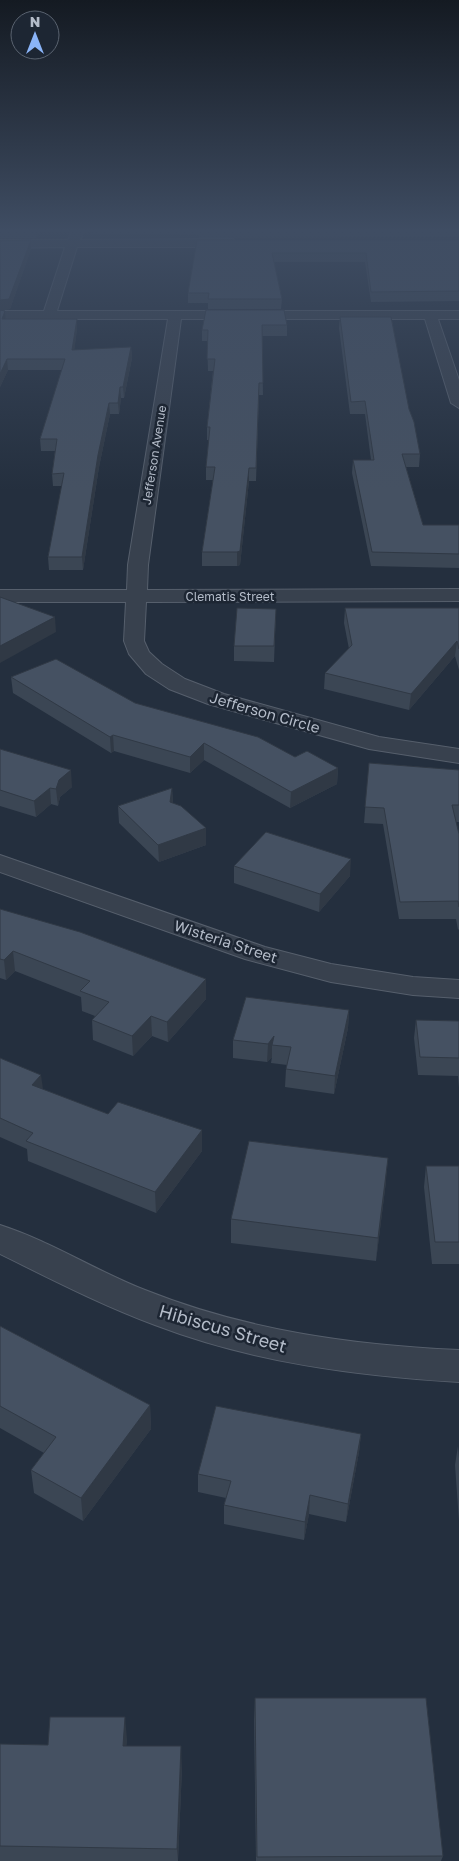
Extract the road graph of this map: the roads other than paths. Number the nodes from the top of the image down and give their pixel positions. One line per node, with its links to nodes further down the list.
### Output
1 (175, 318): 6 (street, Jefferson Avenue)
2 (431, 318): 3 (street)
3 (459, 403)
4 (459, 595): 6 (street, Clematis Street)
5 (0, 596): 6 (street, Clematis Street)
6 (136, 596): 7 (street, Jefferson Circle)
7 (459, 756)
8 (0, 863): 9 (street, Wisteria Street)
9 (459, 990)
10 (0, 1238): 11 (street, Hibiscus Street)
11 (459, 1366)

